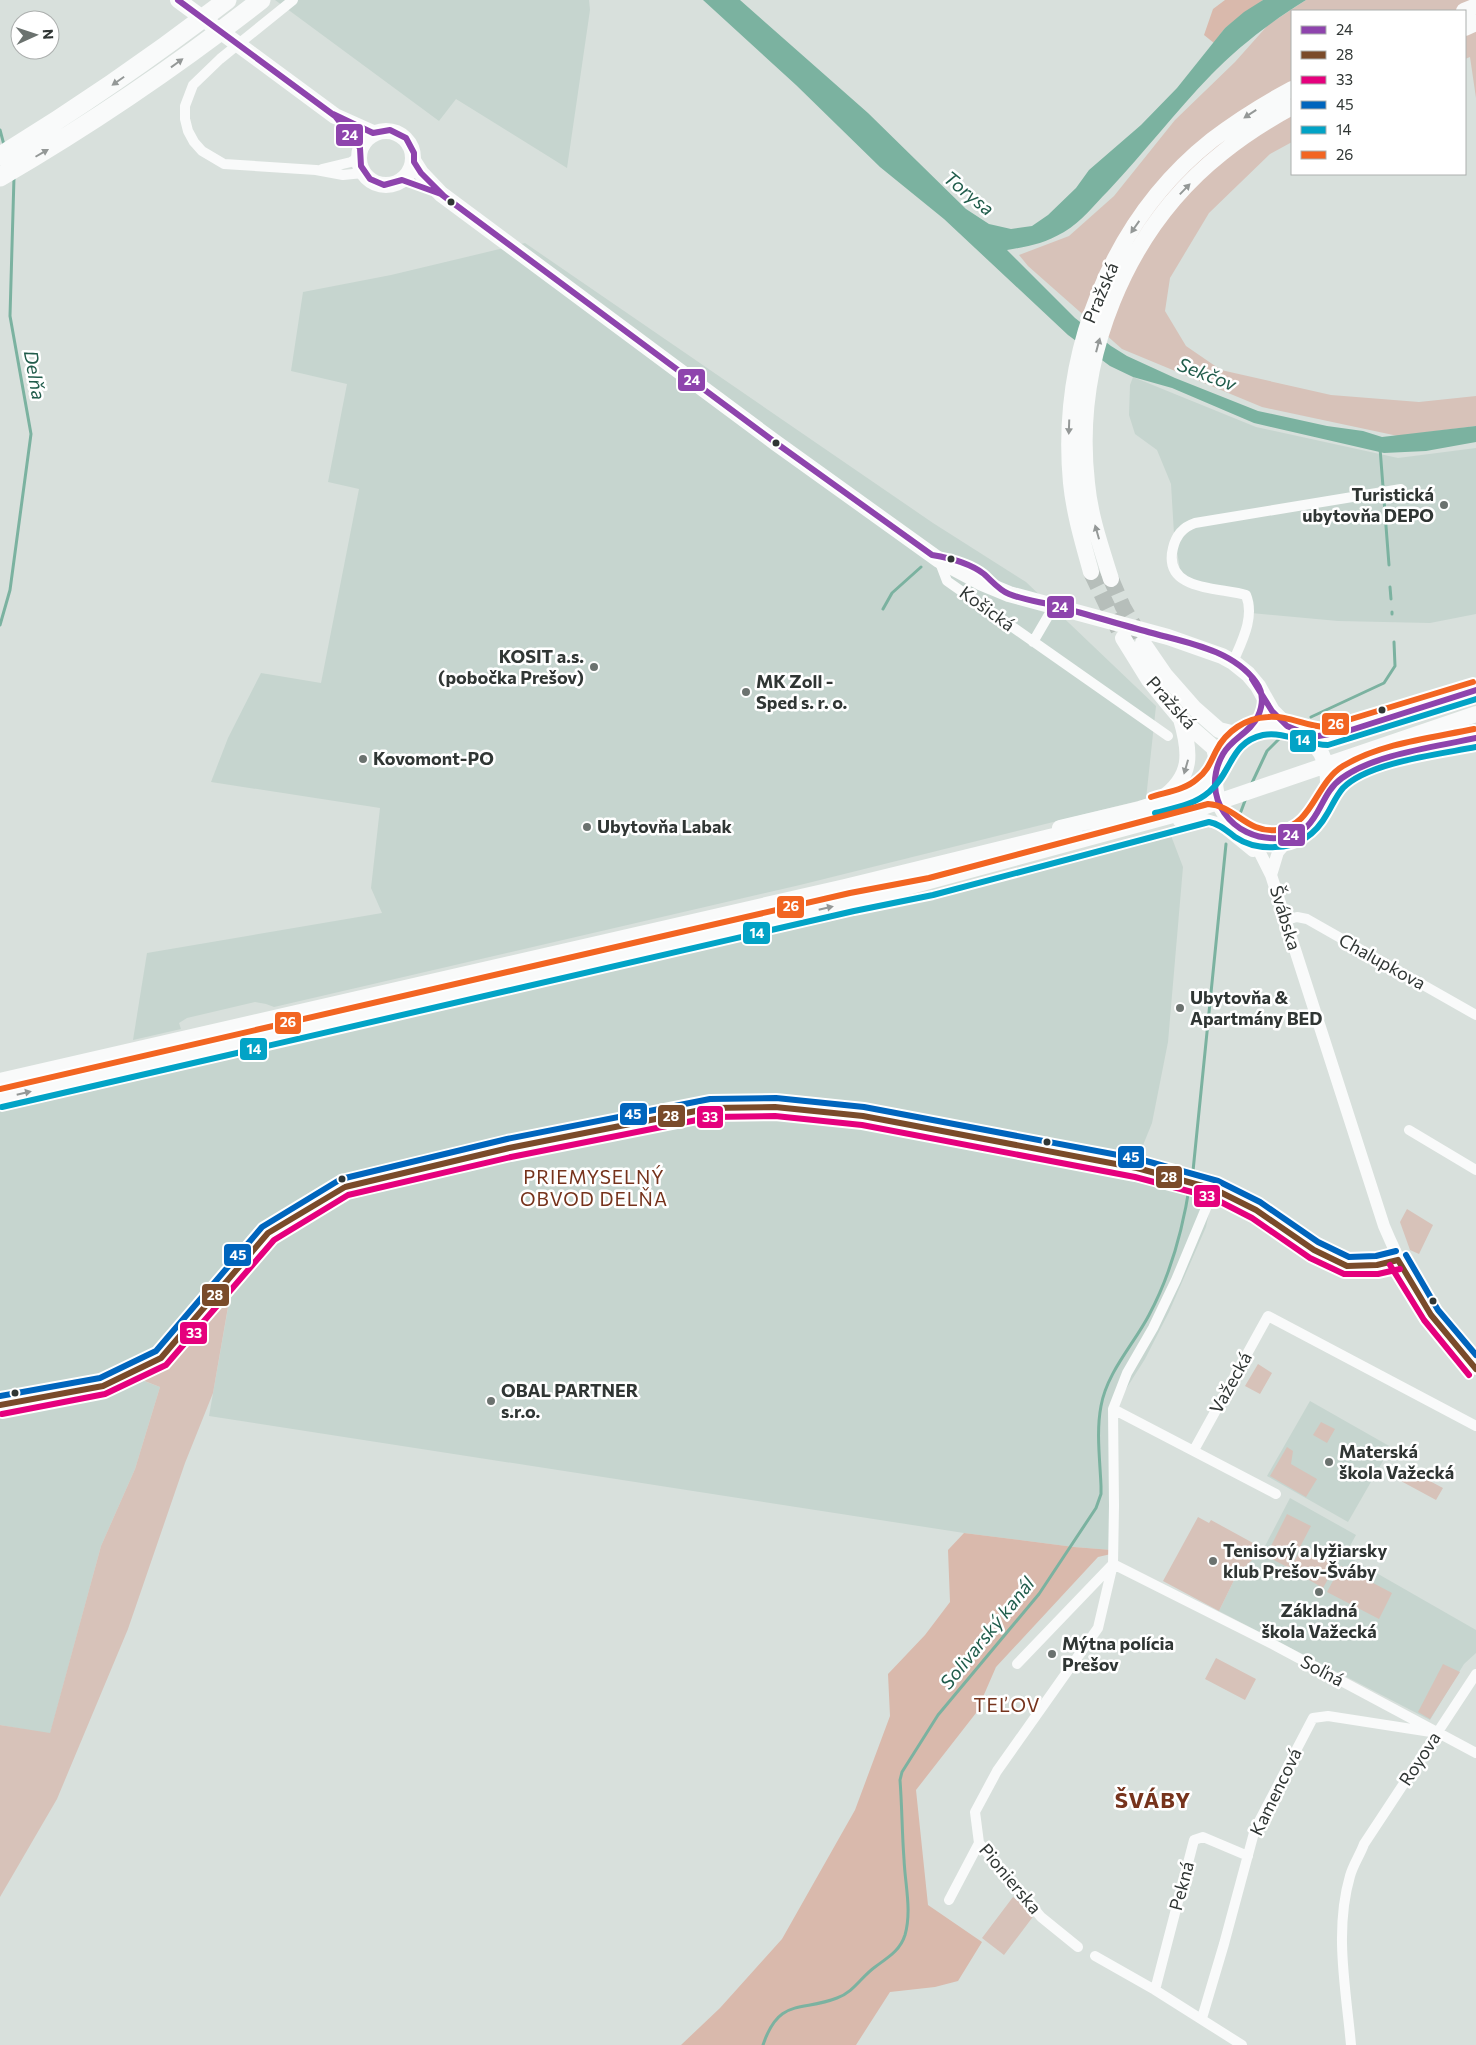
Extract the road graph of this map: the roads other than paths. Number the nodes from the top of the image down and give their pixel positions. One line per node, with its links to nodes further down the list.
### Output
1 (178, 0): 7 (main road, Košická)
2 (227, 0): 10 (highway, one-way to 10)
3 (261, 0): 14 (highway, one-way to 3)
4 (293, 0): 12 (street)
5 (1291, 90): 17 (main road, Pražská, one-way to 17)
6 (1291, 108): 17 (main road, Pražská, one-way to 6)
7 (335, 116): 8 (main road, Košická); 9 (main road, Košická)
8 (374, 133): 9 (main road); 11 (main road, Košická)
9 (360, 152): 12 (street); 13 (main road, Košická)
10 (0, 156)
11 (414, 162): 15 (main road); 16 (main road, Košická)
12 (316, 170): 13 (street)
13 (363, 172): 15 (main road, Košická)
14 (0, 178)
15 (402, 180): 16 (main road, Košická)
16 (441, 194): 19 (main road, Košická)
17 (1105, 298): 20 (main road, Pražská, one-way to 20); 21 (main road, Pražská, one-way to 17)
18 (1401, 489): 26 (street)
19 (939, 560): 22 (main road, Košická); 24 (street, Košická)
20 (1091, 572)
21 (1111, 579)
22 (1054, 606): 24 (street); 26 (main road, Košická)
23 (1123, 638): 31 (main road, Pražská)
24 (1033, 642): 35 (street, Košická)
25 (1143, 642): 34 (main road, Pražská)
26 (1233, 662): 28 (main road, Košická)
27 (1476, 690): 32 (main road)
28 (1262, 693): 32 (main road, Košická); 34 (main road)
29 (1476, 704): 33 (main road)
30 (1476, 714): 33 (main road)
31 (1182, 719): 39 (main road, Pražská); 41 (main road, one-way to 41)
32 (1293, 729): 34 (main road); 37 (main road)
33 (1402, 733): 41 (main road)
34 (1243, 734): 39 (main road)
35 (1168, 736)
36 (1476, 738): 38 (main road)
37 (1321, 753): 38 (main road); 40 (main road)
38 (1380, 760): 40 (main road)
39 (1216, 770): 41 (main road); 42 (main road)
40 (1326, 794): 45 (main road)
41 (1138, 817): 47 (main road); 50 (main road)
42 (1228, 819): 43 (main road); 44 (main road)
43 (1179, 822): 46 (street); 47 (main road)
44 (1245, 833): 45 (main road); 46 (street, Švábska)
45 (1293, 835): 46 (street, Švábska)
46 (1272, 875): 48 (street, Švábska)
47 (852, 902): 51 (main road, one-way to 47)
48 (1286, 920): 49 (street, Chalupkova); 55 (street, Švábska)
49 (1476, 1015)
50 (0, 1081)
51 (0, 1098)
52 (1409, 1130): 53 (street)
53 (1476, 1170)
54 (1214, 1189): 55 (street); 57 (street); 58 (street, Pionierska)
55 (1398, 1260): 56 (street, Švábska)
56 (1476, 1369)
57 (0, 1405)
58 (1113, 1409): 60 (street); 62 (street, Pionierska)
59 (1476, 1426): 60 (street, Važecká)
60 (1194, 1450): 61 (street)
61 (1276, 1494)
62 (1113, 1564): 63 (street); 65 (street, Soľná); 69 (street, Pionierska)
63 (1017, 1664)
64 (1476, 1674): 67 (street, Royova)
65 (1395, 1710): 66 (street); 67 (street, Soľná)
66 (1386, 1726): 67 (street, Kamencová); 70 (street, Kamencová)
67 (1437, 1733): 68 (street, Soľná); 77 (street, Royova)
68 (1476, 1753)
69 (979, 1843): 71 (street); 72 (street, Pionierska)
70 (1248, 1856): 74 (street, Pekná); 75 (street, Kamencová)
71 (949, 1900)
72 (1078, 1947)
73 (1095, 1956): 74 (street)
74 (1155, 1990): 75 (street)
75 (1202, 2018): 76 (street)
76 (1242, 2045)
77 (1351, 2045)

